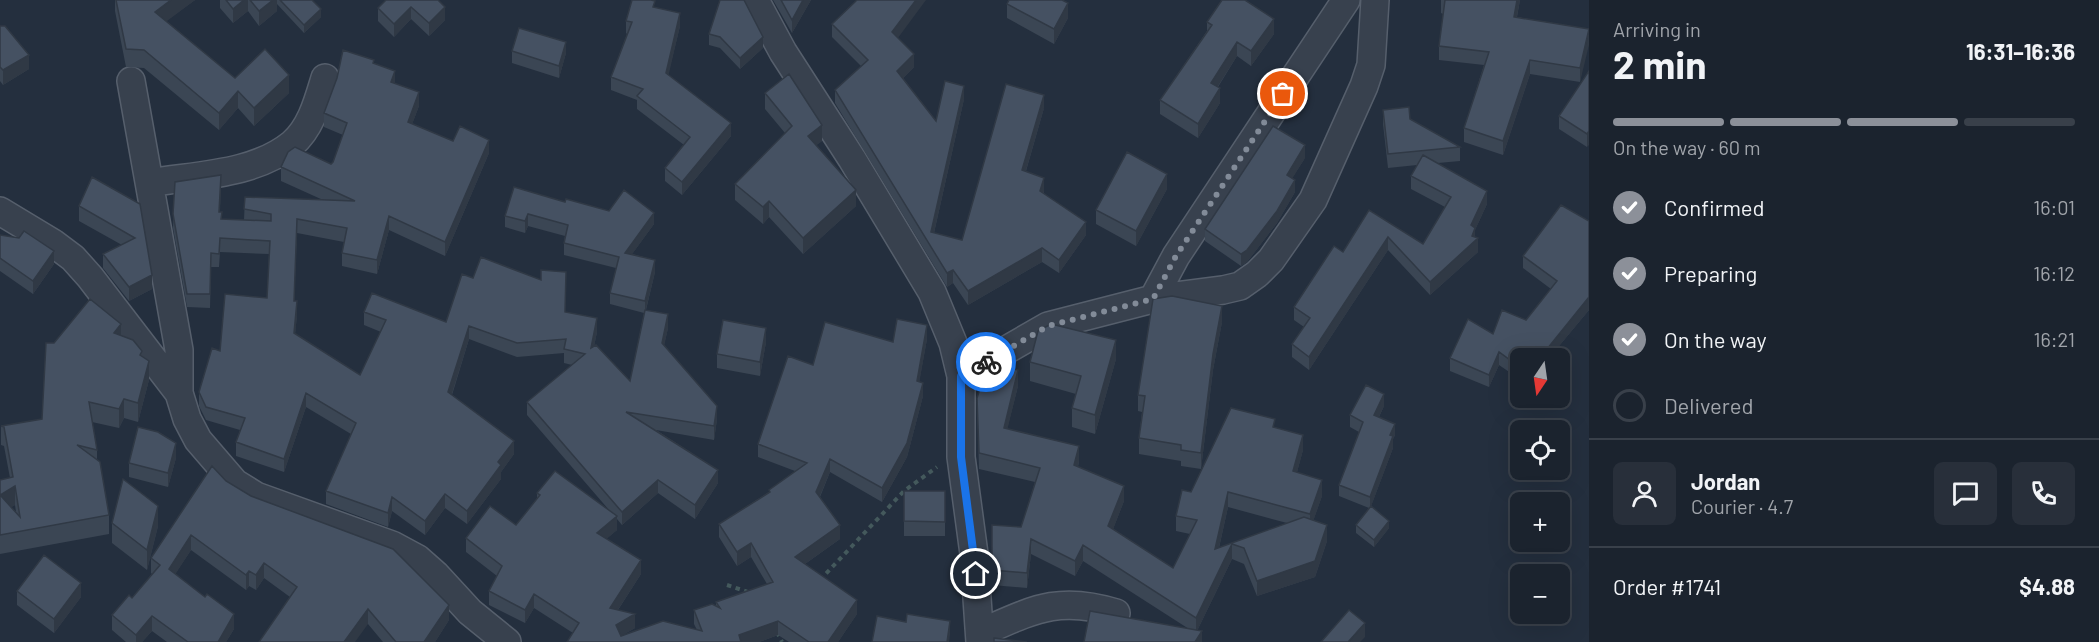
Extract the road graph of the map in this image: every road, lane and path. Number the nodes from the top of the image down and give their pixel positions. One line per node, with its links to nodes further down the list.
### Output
1 (755, 0): 9 (street)
2 (1346, 0): 8 (street)
3 (1375, 0): 8 (street)
4 (325, 78): 6 (street)
5 (131, 81): 6 (street)
6 (150, 183): 10 (street)
7 (0, 211): 10 (street)
8 (1153, 299): 9 (street)
9 (961, 376): 11 (street)
10 (179, 393): 18 (street)
11 (961, 457): 13 (path); 17 (street)
12 (727, 585): 14 (path)
13 (812, 587)
14 (755, 594)
15 (1116, 613): 17 (street)
16 (772, 622): 19 (path)
17 (980, 638)
18 (507, 642)
19 (782, 642)

